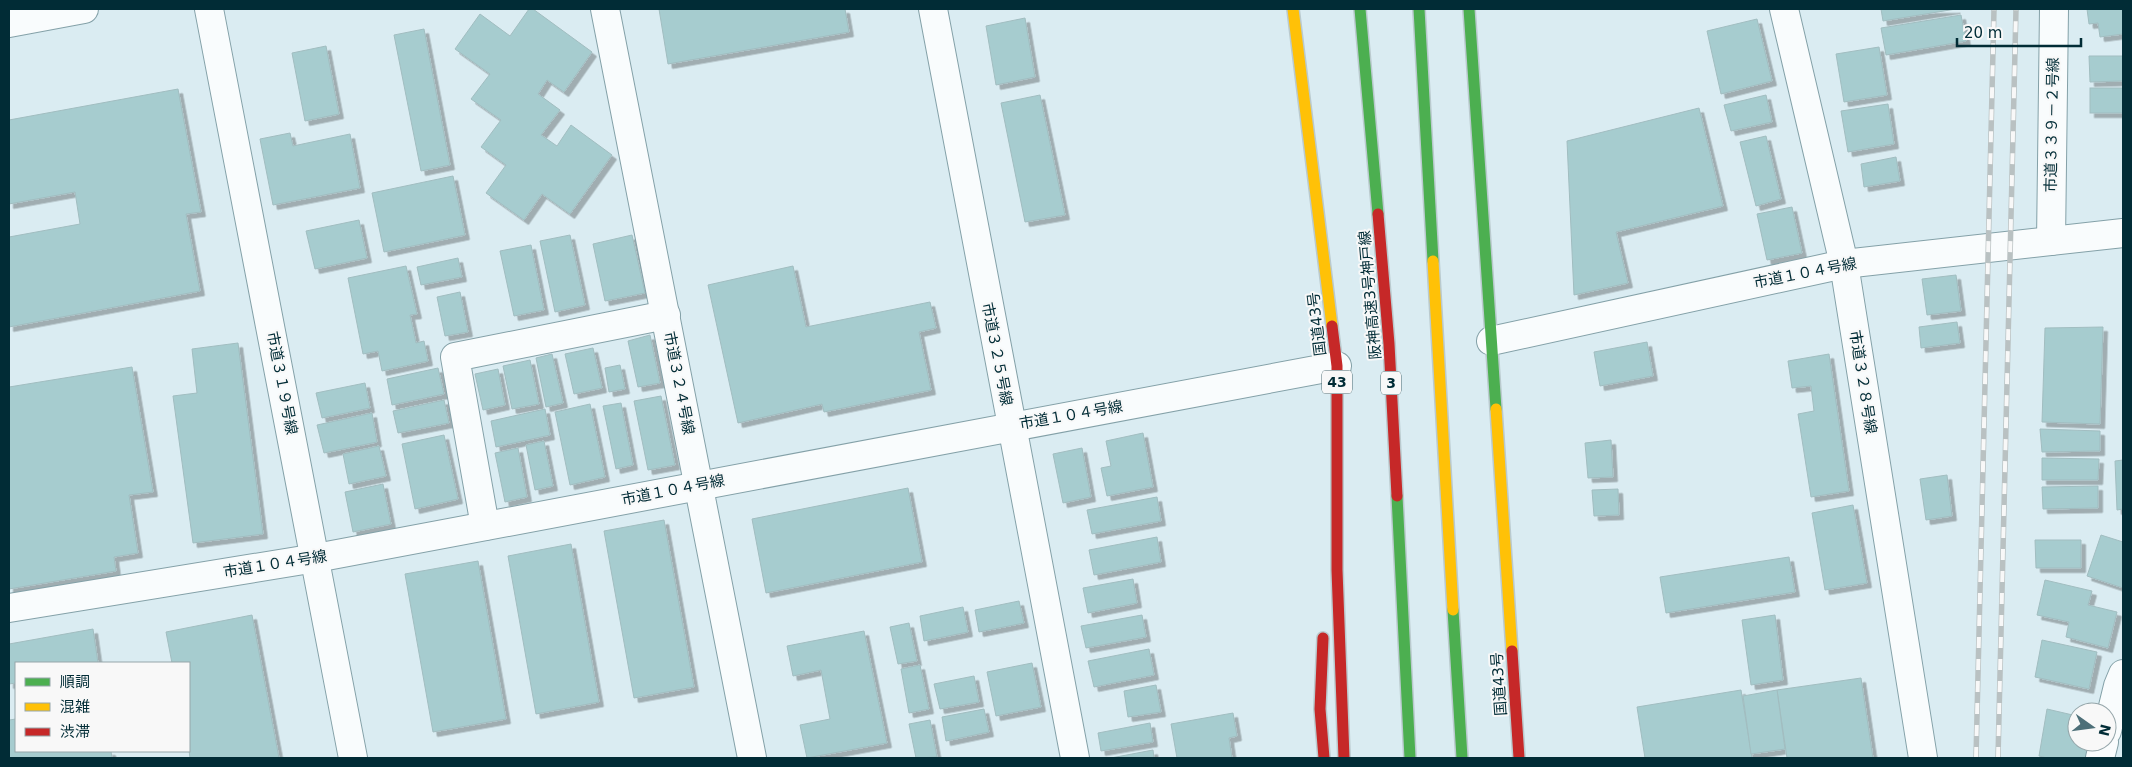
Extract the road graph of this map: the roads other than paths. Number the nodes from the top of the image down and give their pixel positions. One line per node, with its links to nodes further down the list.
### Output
1 (84, 9): 11 (street)
2 (209, 9): 21 (street, 市道３１９号線)
3 (605, 9): 15 (street, 市道３２４号線)
4 (933, 9): 18 (street, 市道３２５号線)
5 (1293, 9): 17 (highway, 国道43号 / 43)
6 (1360, 9): 33 (highway, 阪神高速3号神戸線 / 3)
7 (1419, 9): 34 (highway)
8 (1469, 9): 16 (highway, 国道43号)
9 (1784, 9): 14 (street, 市道３２８号線)
10 (2054, 9): 13 (street, 市道３３９－２号線)
11 (9, 23)
12 (2123, 233): 13 (street, 市道１０４号線)
13 (2051, 242): 14 (street, 市道１０４号線)
14 (1844, 264): 16 (street, 市道１０４号線); 37 (street, 市道３２８号線)
15 (666, 316): 19 (street, 市道３２４号線); 20 (street)
16 (1491, 341): 27 (highway, 国道43号)
17 (1337, 366): 18 (street, 市道１０４号線); 22 (highway); 32 (highway, 国道43号 / 43)
18 (1011, 426): 19 (street, 市道１０４号線); 30 (street, 市道３２５号線)
19 (699, 485): 20 (street, 市道１０４号線); 29 (street, 市道３２４号線)
20 (485, 526): 21 (street, 市道１０４号線)
21 (316, 558): 23 (street, 市道１０４号線); 28 (street, 市道３１９号線)
22 (1326, 591)
23 (9, 608)
24 (1324, 630): 31 (highway)
25 (2122, 683): 26 (street)
26 (2116, 702)
27 (1518, 746): 35 (highway, 国道43号); 36 (highway)
28 (353, 758)
29 (752, 758)
30 (1075, 758)
31 (1324, 758)
32 (1344, 758)
33 (1410, 758)
34 (1462, 758)
35 (1519, 758)
36 (1523, 758)
37 (1923, 758)

